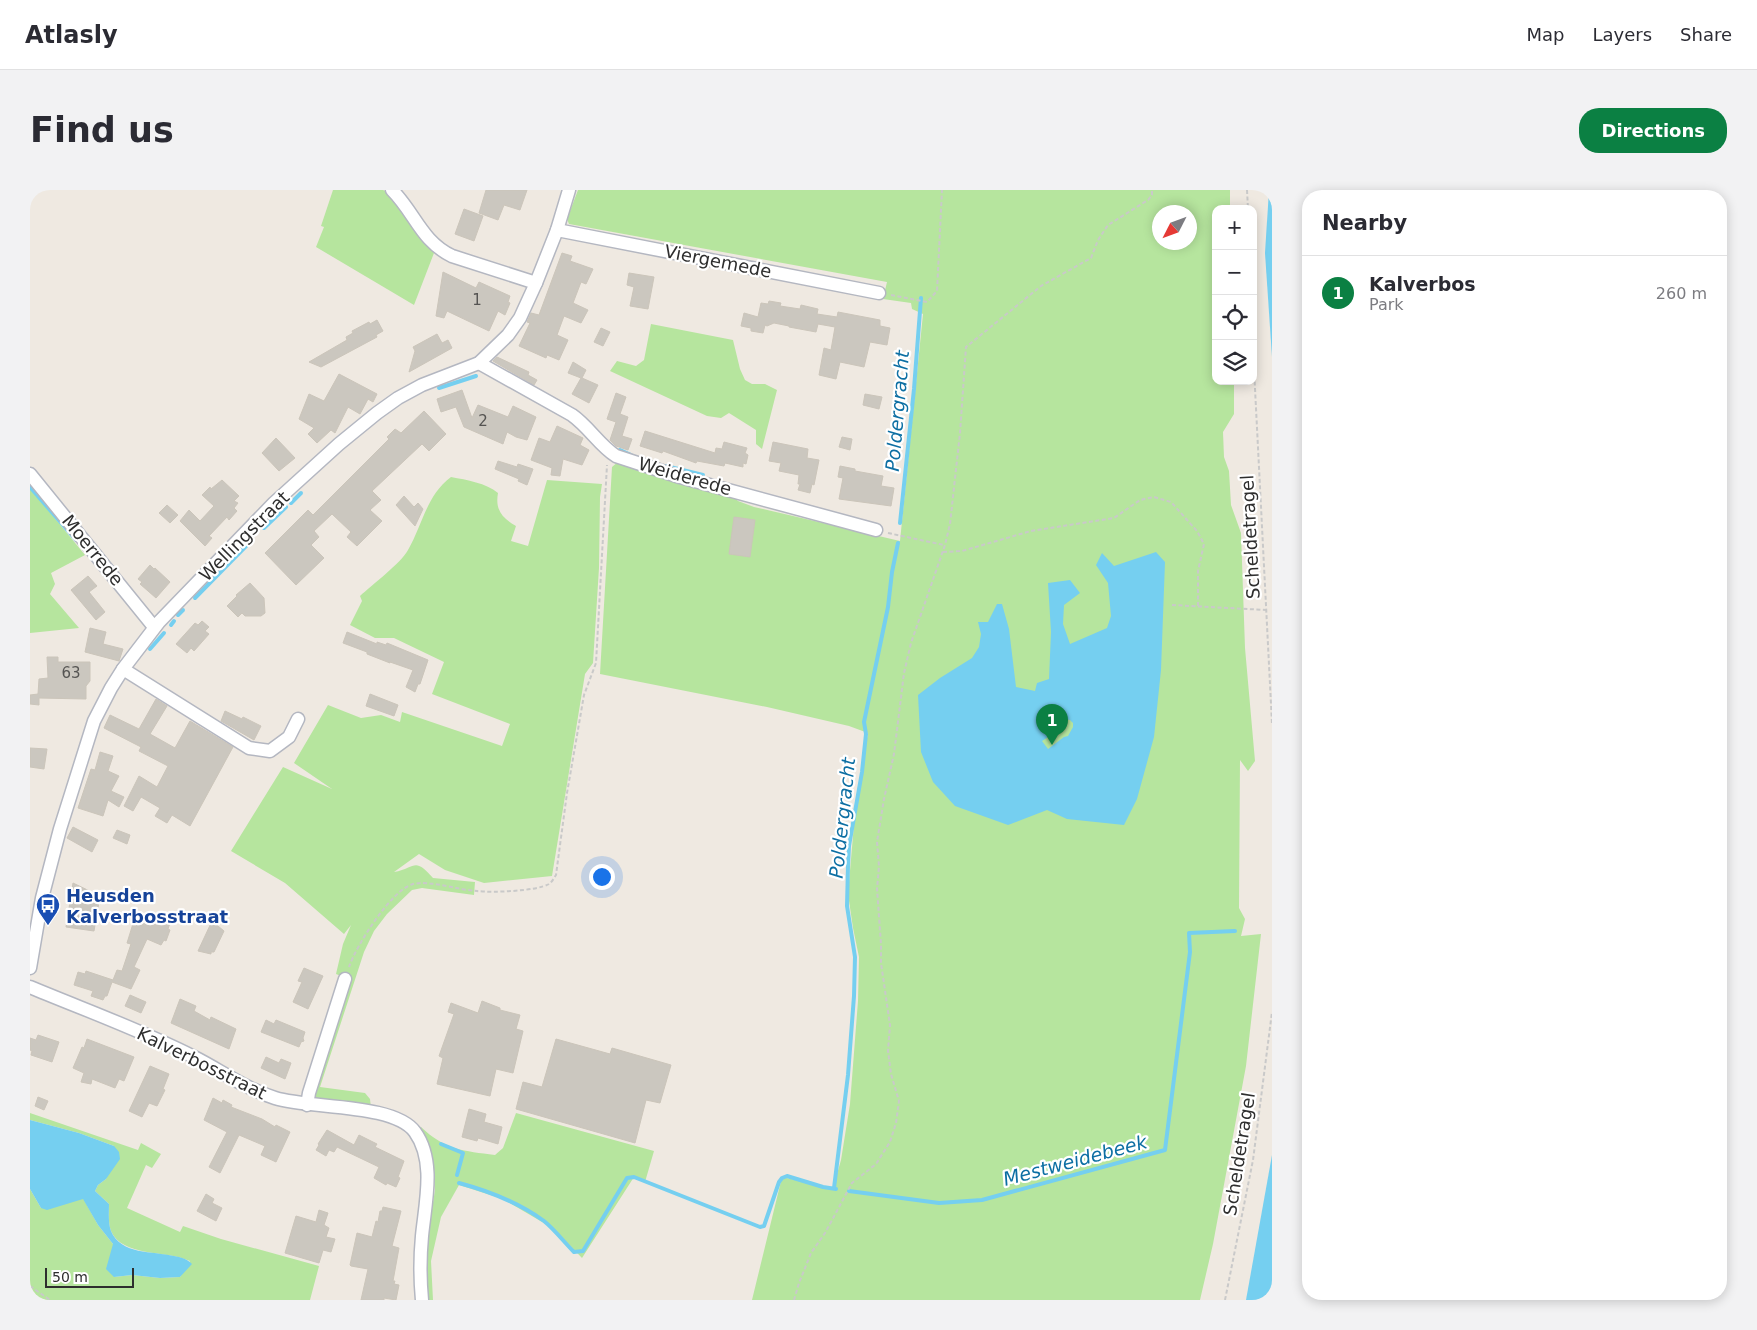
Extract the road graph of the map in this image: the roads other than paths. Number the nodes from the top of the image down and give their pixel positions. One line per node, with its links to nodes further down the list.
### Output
1 (392, 190): 4 (street)
2 (569, 190): 3 (street, Wellingstraat)
3 (557, 230): 4 (street, Wellingstraat); 5 (street, Viergemede)
4 (536, 284): 6 (street, Wellingstraat)
5 (879, 293)
6 (479, 363): 8 (street, Weiderede); 9 (street, Wellingstraat)
7 (30, 474): 9 (street, Moerrede)
8 (876, 530)
9 (154, 627): 10 (street, Wellingstraat)
10 (123, 669): 11 (street); 12 (street, Wellingstraat)
11 (298, 719)
12 (30, 968)
13 (345, 979): 15 (street)
14 (30, 987): 15 (street, Kalverbosstraat)
15 (307, 1105): 16 (street, Kalverbosstraat)
16 (422, 1300)

